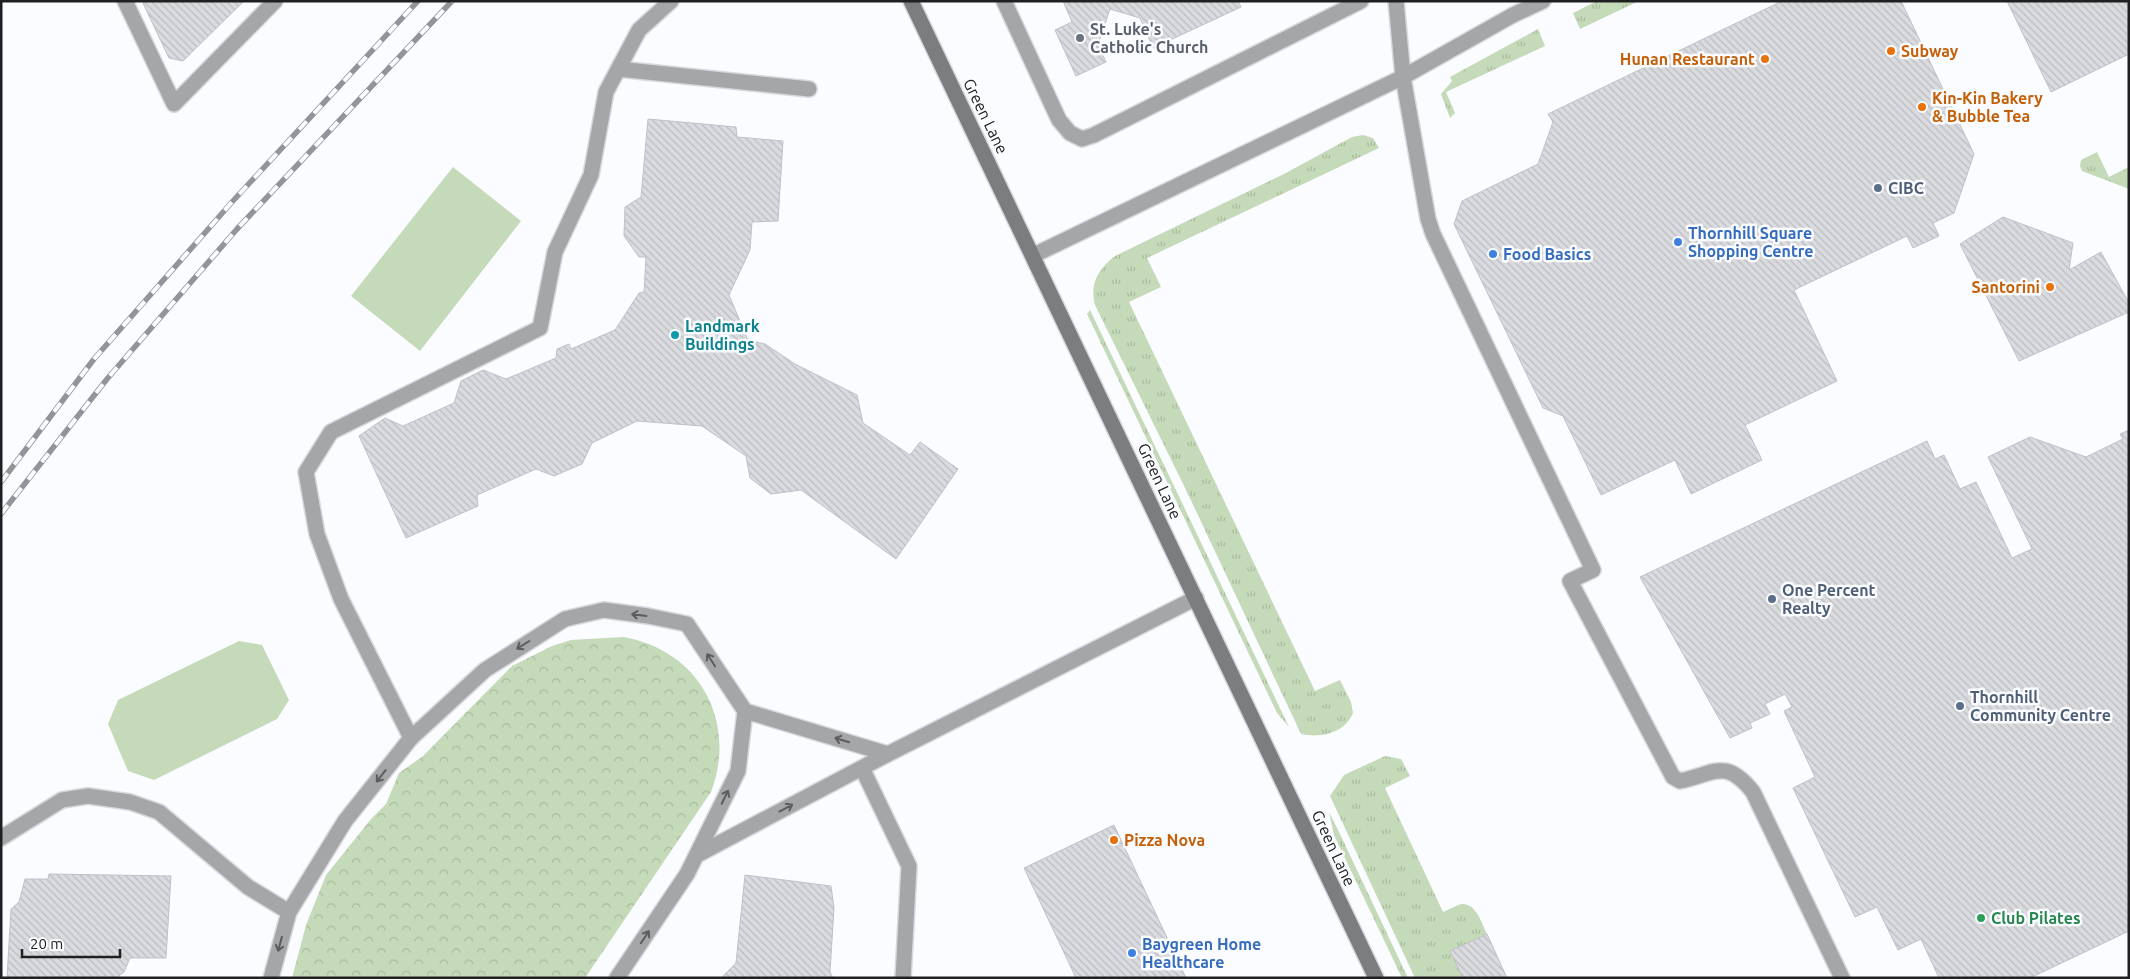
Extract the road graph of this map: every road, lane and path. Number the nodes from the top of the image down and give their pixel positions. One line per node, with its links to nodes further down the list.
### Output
1 (125, 1): 2 (street)
2 (275, 1)
3 (671, 1): 10 (street)
4 (911, 1): 13 (street, Green Lane)
5 (1004, 1): 6 (street)
6 (1361, 1)
7 (1396, 1): 11 (street)
8 (1543, 1): 9 (street)
9 (1509, 8): 11 (street)
10 (618, 69): 12 (street); 16 (street)
11 (1403, 77): 13 (street); 26 (street)
12 (809, 89)
13 (1034, 255): 14 (street, Green Lane)
14 (1196, 598): 17 (street); 25 (street, Green Lane)
15 (745, 711): 16 (street, one-way to 16); 17 (street, one-way to 15); 20 (street, one-way to 15)
16 (411, 738): 21 (street, one-way to 21)
17 (888, 754): 18 (street)
18 (862, 768): 20 (street, one-way to 18); 24 (street)
19 (1, 838): 21 (street)
20 (697, 855): 23 (street, one-way to 20)
21 (289, 912): 22 (street, one-way to 22)
22 (271, 978)
23 (617, 978)
24 (903, 978)
25 (1376, 978)
26 (1842, 978)

